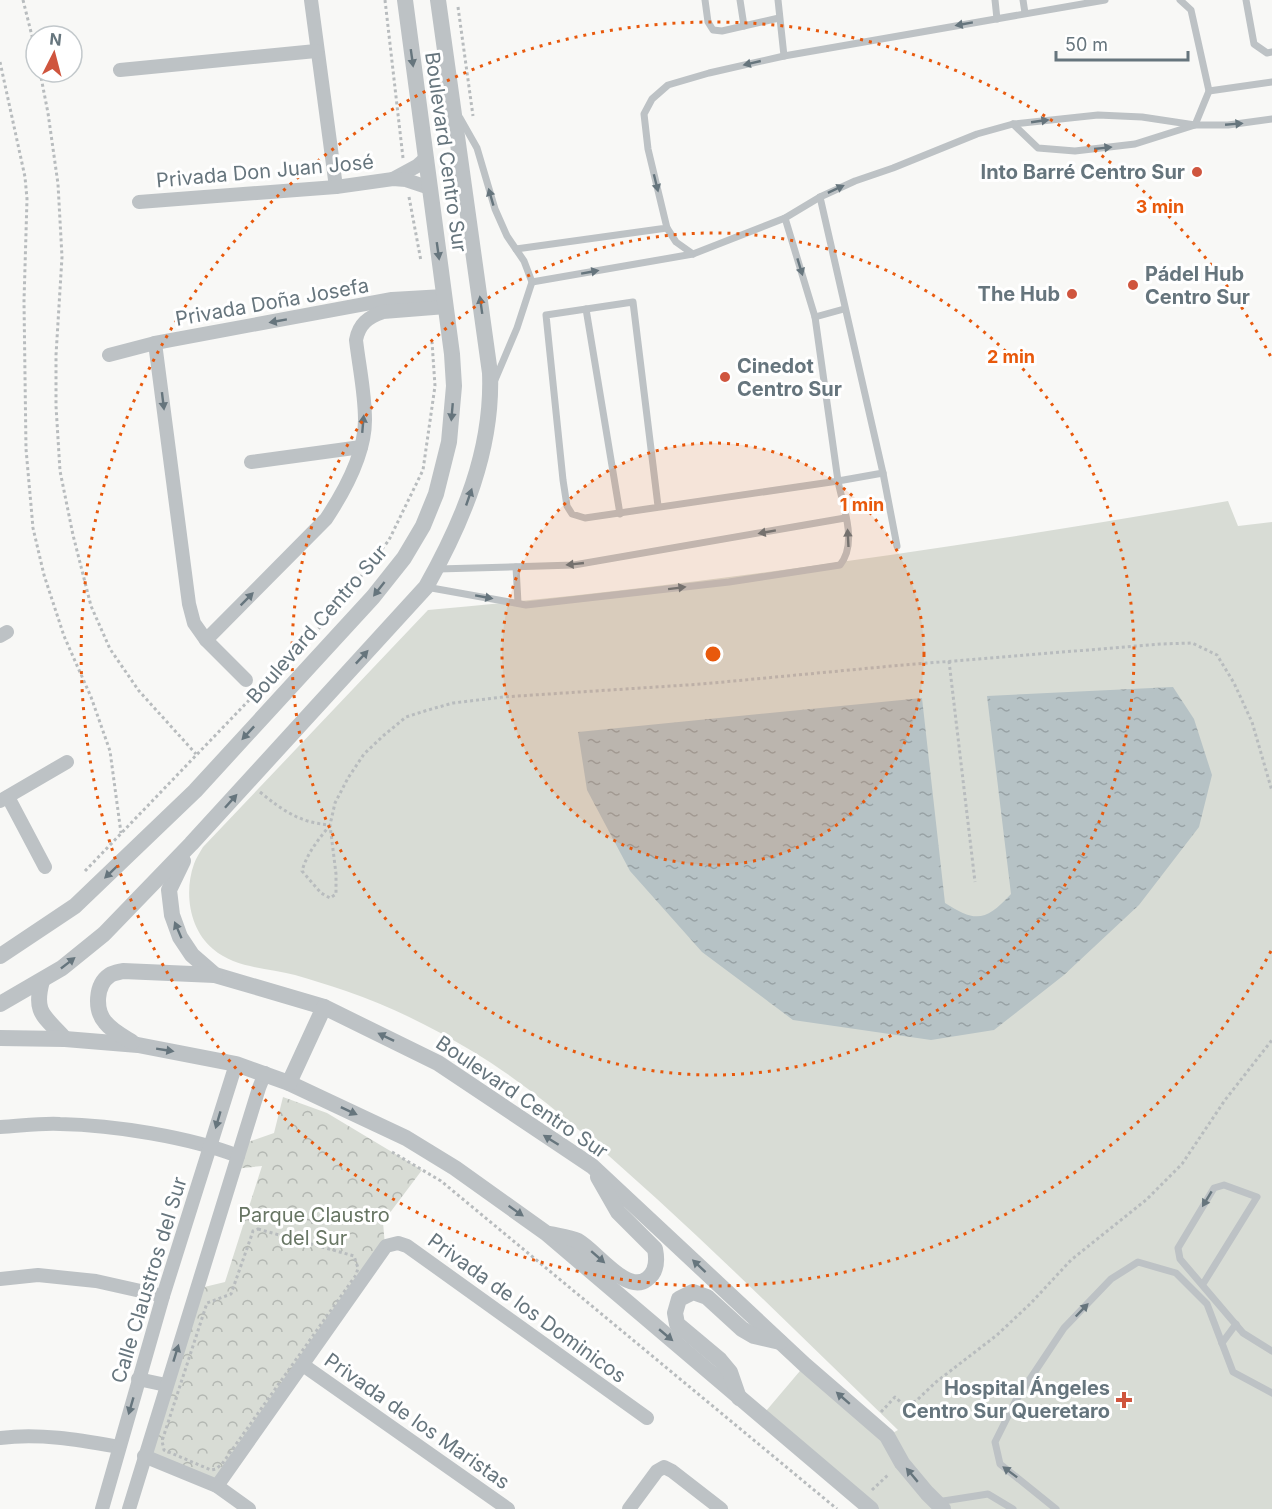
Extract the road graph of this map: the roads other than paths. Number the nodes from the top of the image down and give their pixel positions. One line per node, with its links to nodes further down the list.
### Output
1 (311, 0): 16 (street)
2 (405, 0): 26 (street, Boulevard Centro Sur, one-way to 26)
3 (438, 0): 22 (street, Boulevard Centro Sur)
4 (705, 0): 15 (lane)
5 (740, 0): 15 (lane)
6 (778, 0): 13 (lane)
7 (995, 0): 14 (lane)
8 (1023, 0): 12 (lane)
9 (1105, 0): 12 (lane)
10 (1180, 0): 21 (lane)
11 (1246, 0): 17 (lane)
12 (1025, 13): 14 (lane)
13 (779, 18): 15 (lane); 18 (lane)
14 (998, 19): 18 (lane, one-way to 18)
15 (744, 26)
16 (316, 51): 19 (street); 28 (street)
17 (1272, 52)
18 (784, 56): 33 (lane, one-way to 33)
19 (120, 70)
20 (1272, 82): 21 (lane)
21 (1209, 91): 25 (lane)
22 (453, 106): 34 (lane, one-way to 22); 43 (street, Boulevard Centro Sur, one-way to 22)
23 (1272, 119): 25 (lane, one-way to 23)
24 (1013, 124): 25 (lane, one-way to 25); 25 (lane, one-way to 25); 30 (lane, one-way to 24)
25 (1196, 125)
26 (426, 158): 27 (street, Privada Don Juan José); 29 (street, Boulevard Centro Sur)
27 (401, 177): 28 (street, Privada Don Juan José); 29 (street, Privada Don Juan José)
28 (336, 187): 31 (street, Privada Don Juan José)
29 (430, 188): 37 (street, Boulevard Centro Sur, one-way to 37)
30 (820, 197): 32 (lane); 39 (lane)
31 (139, 202)
32 (785, 218): 35 (lane); 40 (lane, one-way to 40)
33 (667, 228): 34 (lane); 35 (lane)
34 (516, 249): 36 (lane)
35 (693, 254): 36 (lane, one-way to 35)
36 (532, 282): 43 (lane)
37 (445, 302): 41 (street, Privada Doña Josefa, one-way to 41); 44 (street, Privada Doña Josefa, one-way to 37); 62 (street, Boulevard Centro Sur, one-way to 62)
38 (586, 309): 48 (lane); 49 (lane); 49 (lane)
39 (844, 309): 40 (lane); 46 (lane)
40 (815, 317): 47 (lane)
41 (155, 343): 42 (street, Privada Doña Josefa); 56 (street, one-way to 56)
42 (109, 355)
43 (491, 391): 53 (street, Boulevard Centro Sur, one-way to 43)
44 (361, 447): 45 (street); 56 (street, one-way to 44)
45 (251, 462)
46 (883, 473): 47 (lane); 51 (lane)
47 (838, 481): 48 (lane); 50 (lane)
48 (658, 506): 49 (lane)
49 (620, 514)
50 (845, 518): 52 (lane, one-way to 52); 55 (lane, one-way to 50)
51 (897, 546)
52 (516, 567): 53 (lane); 55 (lane)
53 (436, 570): 54 (street, Boulevard Centro Sur)
54 (426, 587): 55 (lane, one-way to 55); 60 (street, Boulevard Centro Sur, one-way to 54)
55 (519, 603)
56 (206, 640): 57 (street)
57 (246, 680)
58 (67, 762): 59 (street)
59 (4, 799): 61 (street)
60 (191, 844): 63 (street, Boulevard Centro Sur, one-way to 60); 64 (street, Boulevard Centro Sur, one-way to 60)
61 (45, 867)
62 (0, 956)
63 (214, 975): 66 (street, Boulevard Centro Sur); 69 (street)
64 (42, 981): 65 (street, Boulevard Centro Sur); 68 (street)
65 (0, 1004)
66 (324, 1007): 72 (street); 76 (street, Boulevard Centro Sur, one-way to 66)
67 (0, 1038): 68 (street)
68 (65, 1039): 69 (street)
69 (138, 1045): 70 (street, one-way to 70)
70 (236, 1064): 71 (street); 74 (street, Calle Claustros del Sur, one-way to 74)
71 (266, 1073): 72 (street); 75 (street)
72 (289, 1083): 77 (street, one-way to 77)
73 (0, 1127): 74 (street)
74 (211, 1146): 75 (street); 80 (street, Calle Claustros del Sur)
75 (238, 1156): 87 (street, one-way to 75)
76 (592, 1166): 77 (street, one-way to 76); 82 (street, Boulevard Centro Sur, one-way to 76)
77 (546, 1233): 89 (street, one-way to 89)
78 (0, 1279): 80 (street)
79 (1203, 1284): 79 (lane, one-way to 79); 81 (lane)
80 (163, 1296): 86 (street, Calle Claustros del Sur)
81 (1236, 1324): 83 (lane); 84 (lane)
82 (781, 1343): 89 (street); 96 (street, Boulevard Centro Sur, one-way to 82)
83 (1222, 1343): 88 (lane); 104 (lane, one-way to 83)
84 (1272, 1351)
85 (303, 1365): 90 (street, Privada de los Dominicos); 94 (street, Privada de los Dominicos); 100 (street, Privada de los Maristas)
86 (138, 1378): 87 (street); 92 (street, Calle Claustros del Sur, one-way to 92)
87 (166, 1385): 93 (street)
88 (1272, 1394)
89 (739, 1398): 95 (street)
90 (647, 1418)
91 (0, 1438): 92 (street)
92 (119, 1447): 97 (street, Calle Claustros del Sur)
93 (144, 1456): 94 (street); 98 (street)
94 (217, 1486): 99 (street)
95 (865, 1504)
96 (940, 1505): 103 (lane)
97 (102, 1509)
98 (129, 1509)
99 (249, 1509)
100 (508, 1509)
101 (629, 1509): 102 (street)
102 (721, 1509)
103 (1014, 1509)
104 (1056, 1509)

